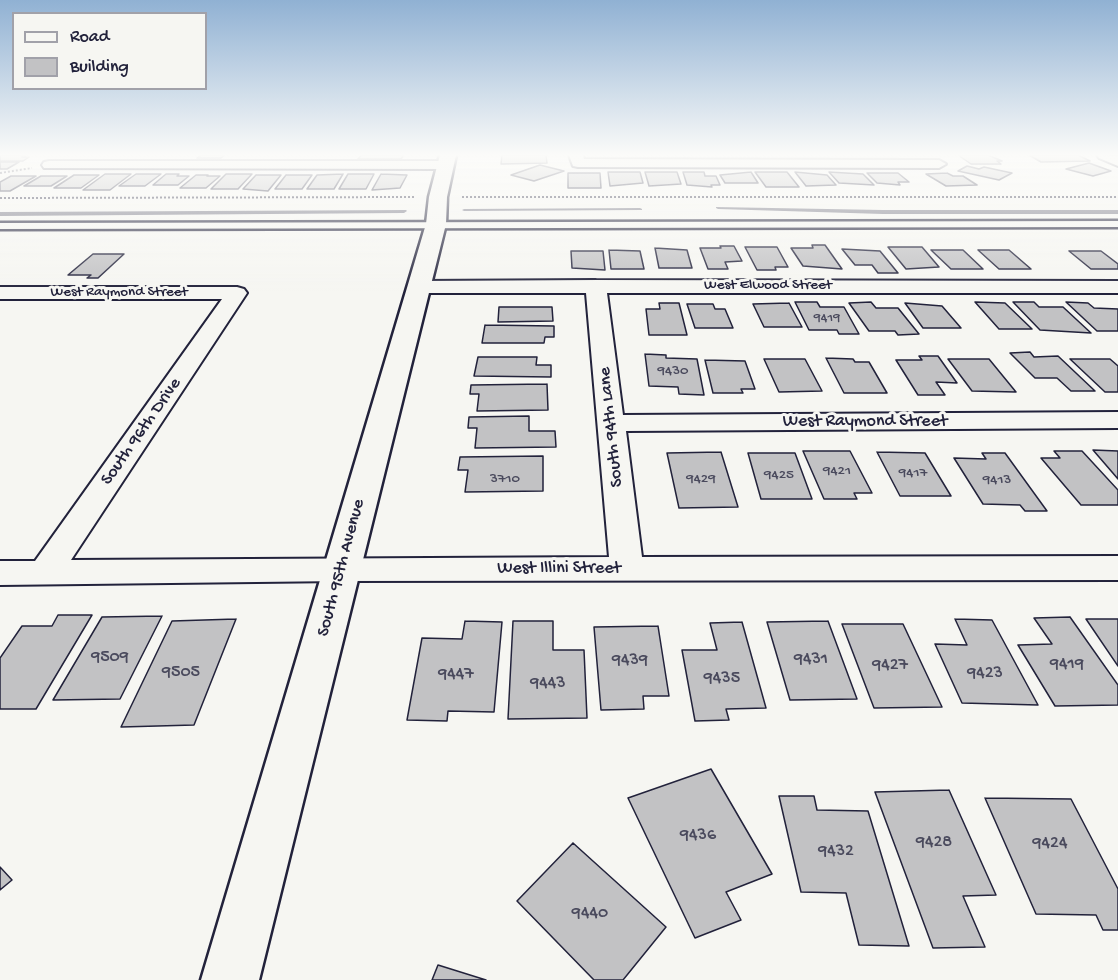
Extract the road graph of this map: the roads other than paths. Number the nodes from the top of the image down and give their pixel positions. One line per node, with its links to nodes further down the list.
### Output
1 (439, 201): 2 (street, South 95th Avenue)
2 (437, 210): 3 (lane); 4 (lane); 6 (street, South 95th Avenue)
3 (1118, 224)
4 (0, 226)
5 (596, 286): 6 (street, West Elwood Street); 7 (street, West Elwood Street); 11 (street, South 94th Lane)
6 (418, 287): 14 (street, South 95th Avenue)
7 (1118, 287)
8 (0, 293): 9 (street, West Raymond Street)
9 (237, 293): 15 (street, South 96th Drive)
10 (1118, 420): 11 (street, West Raymond Street)
11 (611, 423): 12 (street, South 94th Lane)
12 (627, 568): 13 (street, West Illini Street); 14 (street, West Illini Street)
13 (1118, 568)
14 (342, 569): 15 (street, West Illini Street); 17 (street, South 95th Avenue)
15 (46, 571): 16 (street, West Illini Street)
16 (0, 573)
17 (230, 980)

